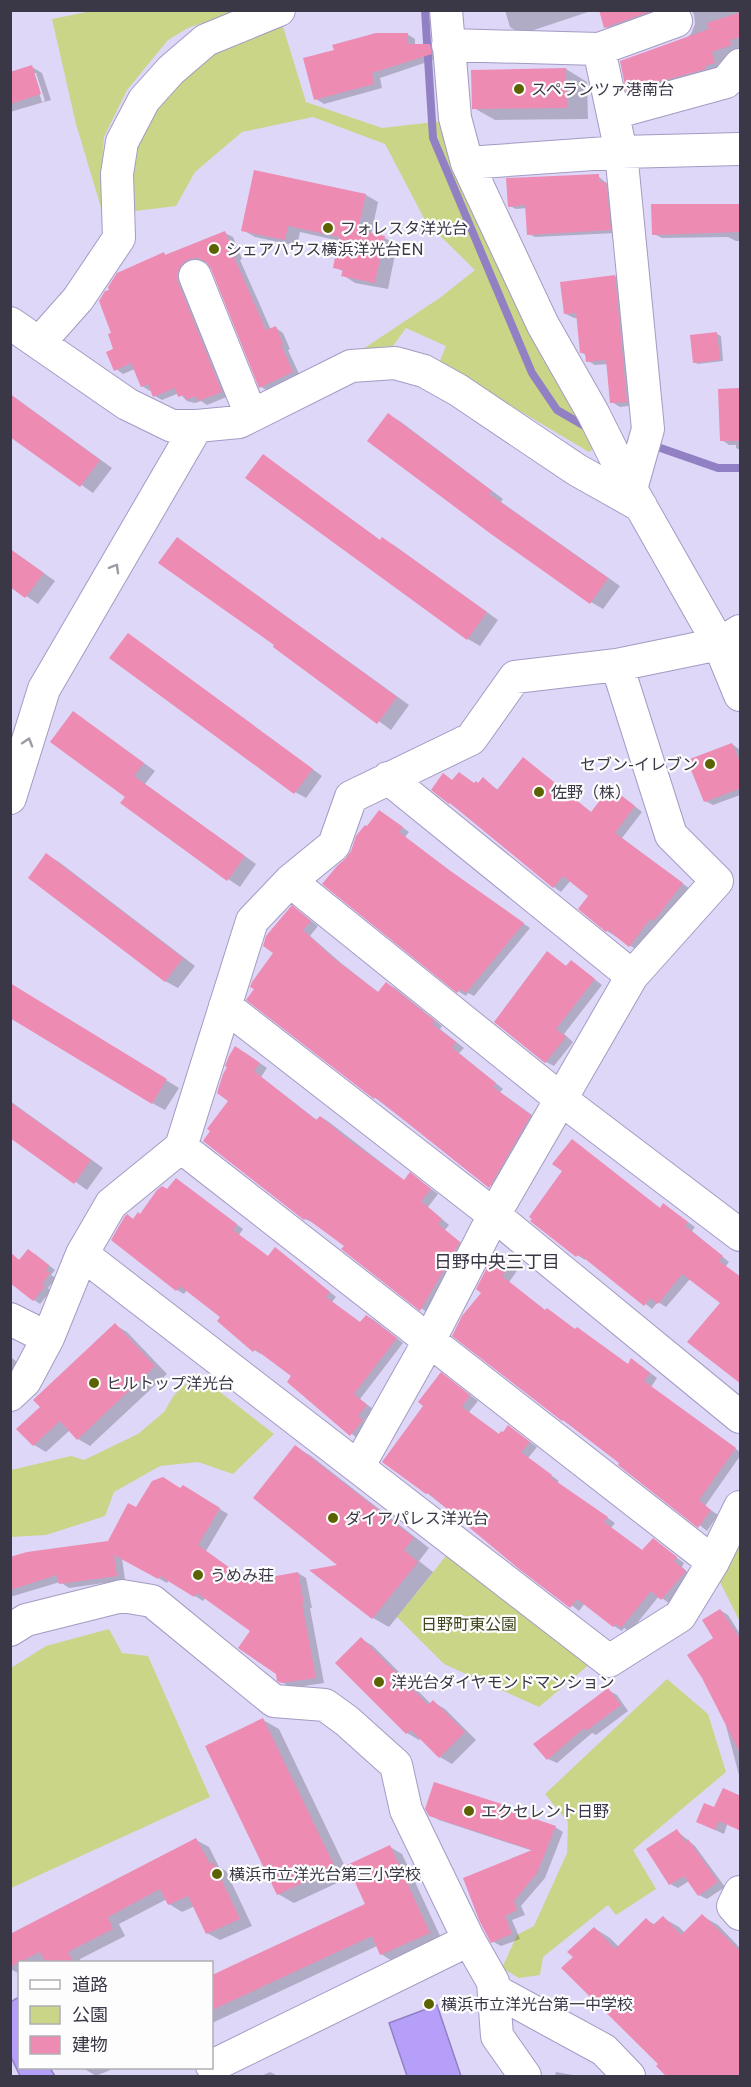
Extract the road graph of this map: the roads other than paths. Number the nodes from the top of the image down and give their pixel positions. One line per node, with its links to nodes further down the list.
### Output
1 (446, 10): 4 (street)
2 (276, 11): 13 (street)
3 (676, 21): 5 (street)
4 (448, 45): 5 (street); 10 (street)
5 (599, 49): 7 (street)
6 (741, 65): 7 (street)
7 (613, 113): 9 (street)
8 (741, 149): 9 (street)
9 (621, 152): 10 (street); 16 (street)
10 (467, 163): 16 (street)
11 (195, 276): 14 (street)
12 (10, 323): 13 (street)
13 (39, 343): 15 (street)
14 (251, 415): 15 (street); 16 (street)
15 (197, 426): 21 (street, one-way to 15)
16 (636, 498): 17 (street)
17 (730, 637): 18 (street); 19 (street)
18 (616, 665): 20 (street); 23 (street)
19 (741, 695)
20 (388, 778): 22 (street); 23 (street)
21 (13, 783)
22 (290, 881): 24 (street); 25 (street)
23 (632, 976): 25 (street)
24 (225, 1006): 26 (street); 27 (street)
25 (562, 1100): 27 (street); 28 (street)
26 (182, 1147): 29 (street); 32 (street)
27 (494, 1215): 32 (street); 34 (street)
28 (741, 1235)
29 (82, 1254): 31 (street); 35 (street)
30 (10, 1319): 31 (street)
31 (48, 1338): 33 (street)
32 (429, 1341): 35 (street); 37 (street)
33 (10, 1395)
34 (741, 1417)
35 (358, 1467): 37 (street)
36 (741, 1507): 37 (street)
37 (713, 1562)
38 (10, 1630): 41 (street)
39 (741, 1892): 40 (street)
40 (741, 1914)
41 (469, 1940): 42 (street); 43 (street)
42 (494, 1990): 46 (street); 47 (street)
43 (213, 2066)
44 (206, 2069): 45 (street)
45 (190, 2076)
46 (525, 2076)
47 (629, 2076)

